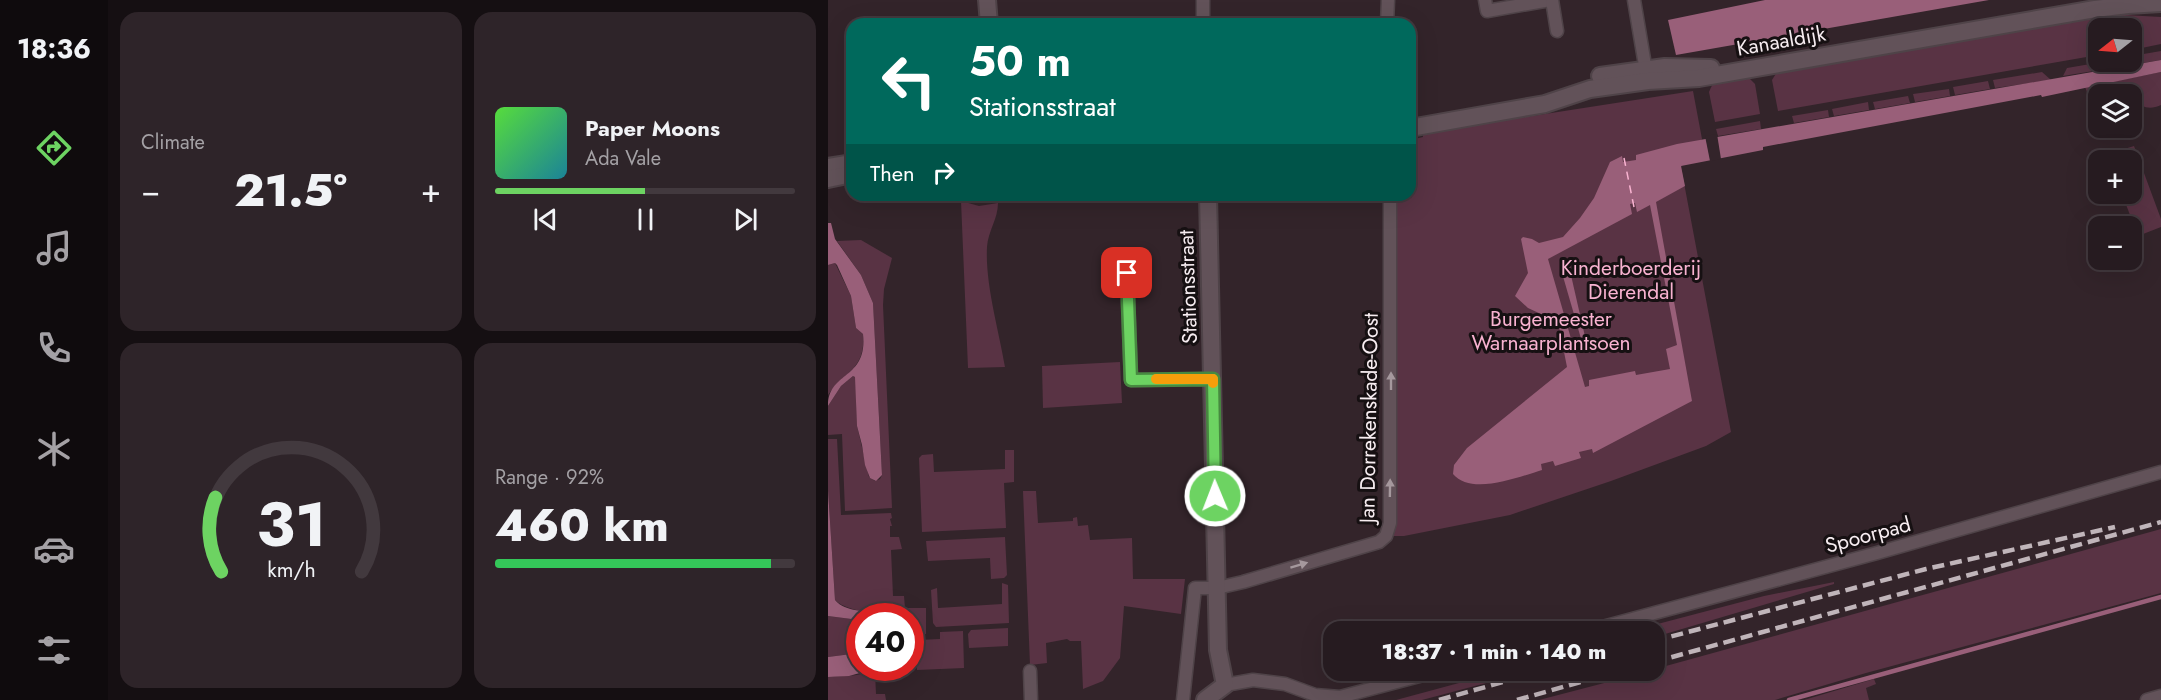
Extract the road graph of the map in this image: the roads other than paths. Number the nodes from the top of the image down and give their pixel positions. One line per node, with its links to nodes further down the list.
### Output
1 (987, 0): 10 (main road)
2 (995, 0): 11 (main road)
3 (1203, 0): 12 (street)
4 (1388, 0): 13 (street)
5 (1485, 0): 6 (street)
6 (1551, 0): 14 (street)
7 (1634, 0): 15 (street)
8 (2099, 0): 15 (main road, Kanaaldijk)
9 (2161, 3): 15 (main road, Kanaaldijk)
10 (988, 18)
11 (996, 18)
12 (1203, 18)
13 (1387, 18)
14 (1557, 31)
15 (1647, 74): 16 (main road, Kanaaldijk); 17 (main road, Kanaaldijk)
16 (1416, 116)
17 (1416, 127)
18 (846, 165): 19 (main road)
19 (828, 167)
20 (846, 175): 21 (main road)
21 (828, 179)
22 (1208, 201): 25 (main road, Stationsstraat)
23 (1390, 201): 27 (street, Jan Dorrekenskade-Oost, one-way to 23)
24 (1127, 273): 25 (street)
25 (1213, 379): 27 (main road, Stationsstraat)
26 (2161, 472): 28 (street, Spoorpad)
27 (1217, 588): 31 (main road, Stationsstraat); 34 (street)
28 (1625, 621)
29 (1030, 671): 33 (street)
30 (1404, 681): 31 (street)
31 (1224, 685): 35 (main road)
32 (2161, 696): 36 (street)
33 (1031, 700)
34 (1183, 700)
35 (1205, 700)
36 (2147, 700)

